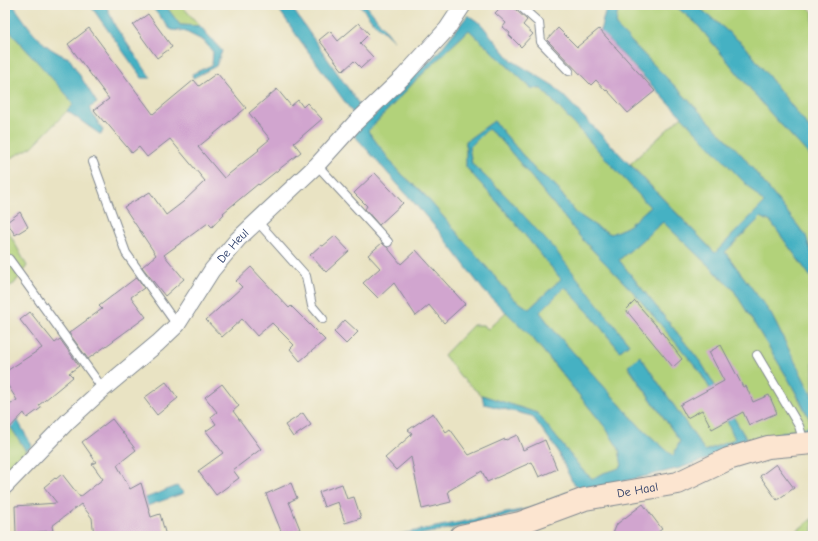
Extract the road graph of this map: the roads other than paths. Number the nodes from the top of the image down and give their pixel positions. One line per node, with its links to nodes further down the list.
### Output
1 (463, 5): 5 (street, De Heul)
2 (520, 5): 3 (lane)
3 (569, 71)
4 (93, 162): 10 (lane)
5 (317, 165): 6 (street, De Heul); 7 (lane)
6 (257, 220): 9 (lane); 10 (street, De Heul)
7 (388, 242)
8 (9, 259): 12 (lane)
9 (323, 319)
10 (177, 325): 12 (street, De Heul)
11 (757, 355): 13 (lane)
12 (102, 389): 14 (street, De Heul)
13 (805, 438): 15 (street, De Haal)
14 (5, 486)
15 (461, 536)

